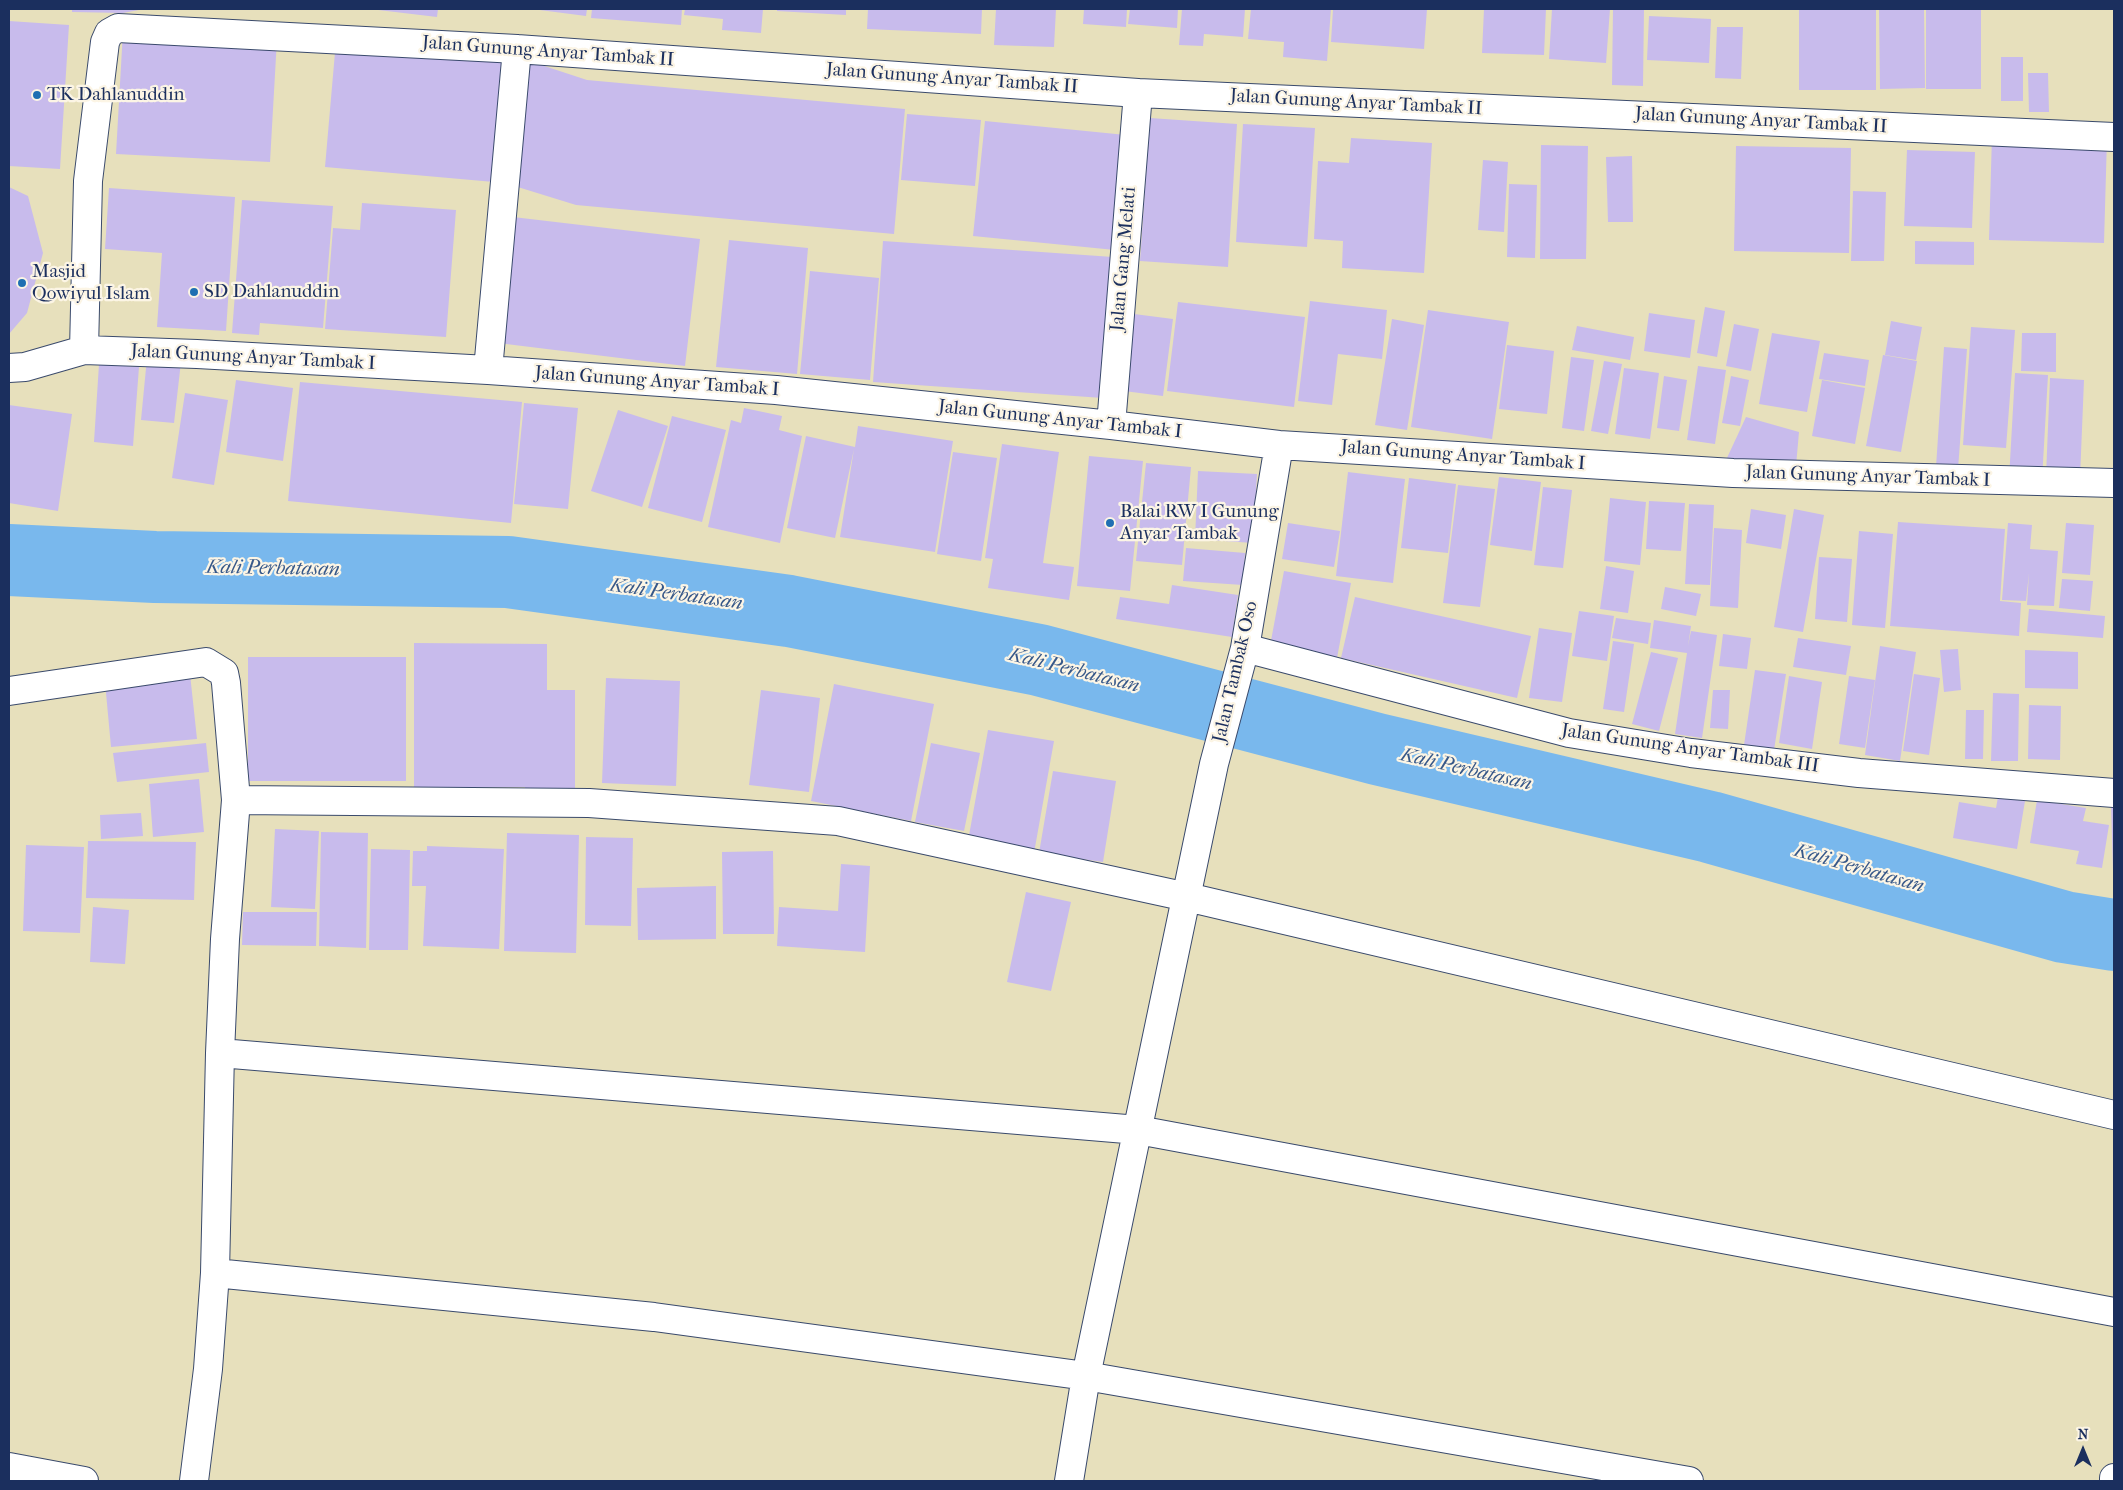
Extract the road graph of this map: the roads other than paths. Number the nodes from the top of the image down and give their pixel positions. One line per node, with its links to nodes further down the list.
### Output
1 (517, 49): 2 (street, Jalan Gunung Anyar Tambak II); 4 (street, Jalan Gunung Anyar Tambak II); 6 (street)
2 (1138, 92): 3 (street, Jalan Gunung Anyar Tambak II); 7 (street, Jalan Gang Melati)
3 (2114, 137)
4 (84, 350): 5 (street, Jalan Gunung Anyar Tambak I); 6 (street, Jalan Gunung Anyar Tambak I)
5 (9, 368)
6 (488, 370): 7 (street, Jalan Gunung Anyar Tambak I)
7 (1111, 425): 8 (street, Jalan Gunung Anyar Tambak I)
8 (1279, 445): 9 (street, Jalan Gunung Anyar Tambak I); 10 (street, Jalan Tambak Oso)
9 (2106, 483)
10 (1243, 659): 12 (street, Jalan Gunung Anyar Tambak III); 14 (street, Jalan Tambak Oso)
11 (9, 691): 13 (street)
12 (2114, 793)
13 (236, 800): 14 (street); 15 (street)
14 (1187, 897): 16 (street); 17 (street, Jalan Tambak Oso)
15 (220, 1053): 17 (street); 18 (street)
16 (2114, 1115)
17 (1138, 1130): 19 (street); 20 (street, Jalan Tambak Oso)
18 (215, 1273): 20 (street); 23 (street)
19 (2114, 1312)
20 (1086, 1376): 24 (street, Jalan Tambak Oso); 25 (street)
21 (9, 1467): 22 (street)
22 (84, 1481)
23 (194, 1481)
24 (1069, 1481)
25 (1690, 1481)

